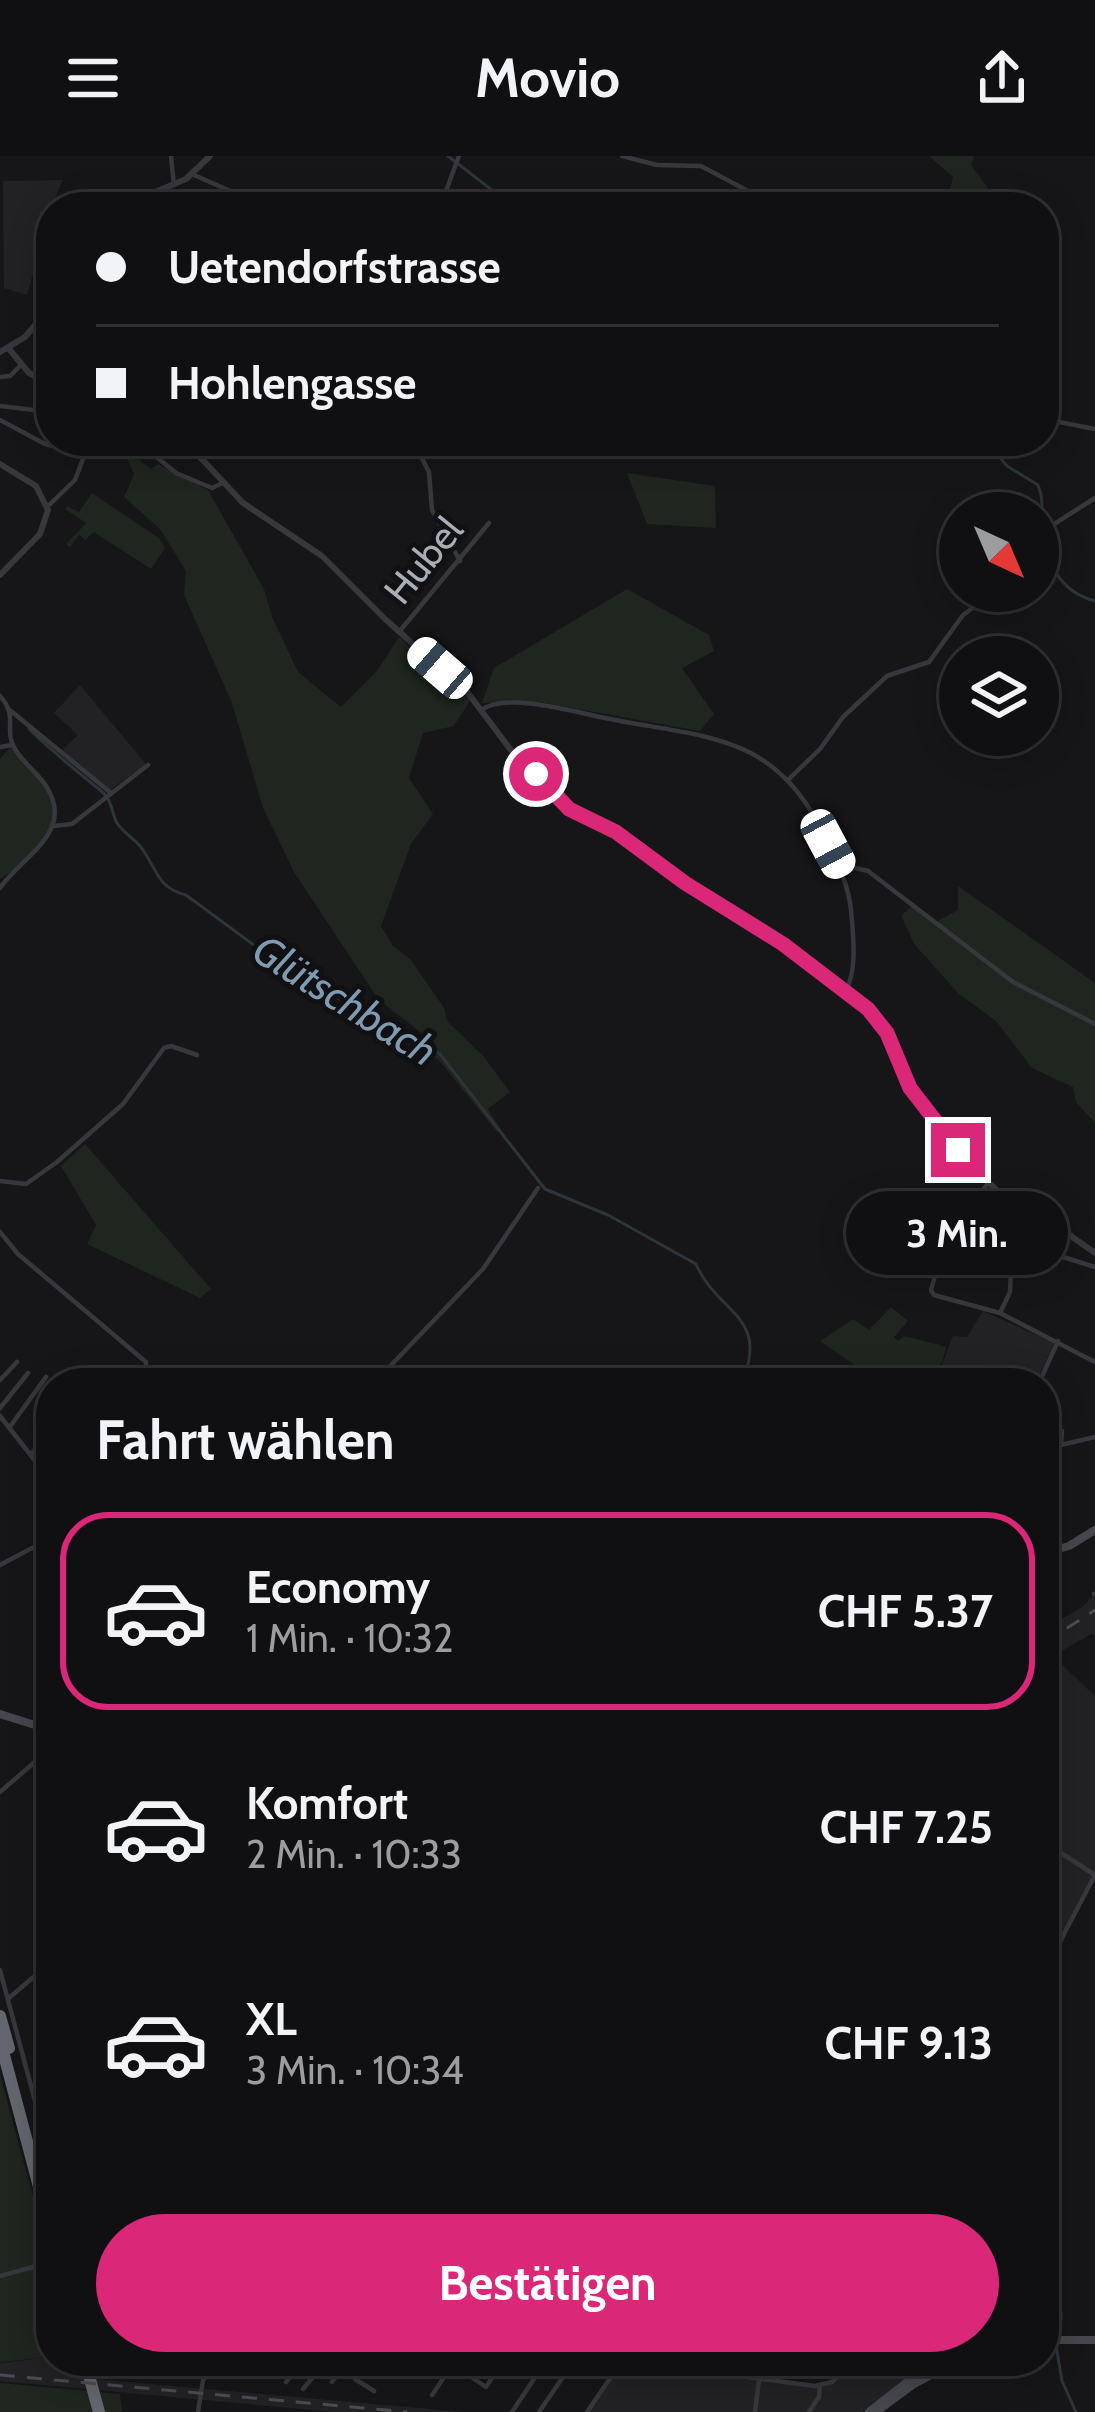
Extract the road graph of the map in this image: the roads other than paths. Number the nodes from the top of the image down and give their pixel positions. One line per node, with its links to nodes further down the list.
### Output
1 (171, 156): 6 (street)
2 (210, 156): 5 (street)
3 (622, 156): 10 (street)
4 (458, 160): 9 (street)
5 (194, 175): 6 (street); 8 (street)
6 (174, 185): 7 (street)
7 (157, 192)
8 (232, 192)
9 (446, 192)
10 (750, 192)
11 (36, 324): 12 (street)
12 (4, 351): 13 (street)
13 (21, 366): 14 (street); 15 (street)
14 (0, 377)
15 (36, 378)
16 (0, 406): 17 (street)
17 (36, 410)
18 (0, 420): 21 (street)
19 (1059, 422): 20 (street)
20 (1095, 429)
21 (36, 439)
22 (79, 456): 29 (street)
23 (156, 456): 27 (street)
24 (199, 456): 27 (street)
25 (420, 456): 32 (street)
26 (0, 464): 29 (street)
27 (223, 483): 35 (street)
28 (1095, 498): 31 (street)
29 (48, 506): 33 (street)
30 (489, 523): 32 (street, Hubel)
31 (1059, 524)
32 (460, 561): 35 (street, Hubel)
33 (0, 575)
34 (967, 612): 42 (street)
35 (400, 632): 37 (street)
36 (0, 696): 38 (street)
37 (483, 709): 42 (street); 47 (street)
38 (11, 711): 39 (street); 43 (street)
39 (13, 745): 40 (street); 44 (street)
40 (0, 747)
41 (148, 765): 43 (street)
42 (789, 779): 45 (street)
43 (107, 796): 44 (street)
44 (53, 826): 46 (street)
45 (842, 872): 47 (street); 48 (street)
46 (0, 888)
47 (845, 992): 51 (street)
48 (1095, 1024)
49 (196, 1055): 50 (street)
50 (0, 1181)
51 (988, 1183): 53 (street); 54 (street)
52 (538, 1188): 67 (street)
53 (978, 1197): 56 (street); 60 (street)
54 (1049, 1221): 57 (street); 62 (street)
55 (0, 1232): 66 (street)
56 (936, 1244)
57 (1095, 1253)
58 (1060, 1256): 61 (street)
59 (914, 1260): 62 (street)
60 (970, 1264)
61 (1095, 1267)
62 (1000, 1312): 63 (street)
63 (1058, 1341): 65 (street); 68 (street)
64 (17, 1362): 70 (street)
65 (1095, 1362)
66 (146, 1368)
67 (388, 1368)
68 (1046, 1368)
69 (28, 1373): 72 (street)
70 (0, 1380)
71 (36, 1391): 73 (street)
72 (0, 1412): 73 (street)
73 (9, 1428): 78 (street)
74 (1059, 1429): 76 (street)
75 (1095, 1437): 76 (street)
76 (1060, 1445)
77 (36, 1448): 78 (street)
78 (31, 1456): 79 (street)
79 (36, 1462)
80 (1095, 1530): 82 (main road)
81 (36, 1546): 83 (street)
82 (1059, 1549)
83 (0, 1564)
84 (0, 1714): 85 (main road)
85 (36, 1725)
86 (36, 1761): 87 (street)
87 (0, 1792)
88 (1059, 1852): 89 (street)
89 (1095, 1875): 90 (street)
90 (1059, 1941)
91 (0, 1970): 93 (street)
92 (36, 1975): 93 (street)
93 (9, 1999): 96 (street)
94 (0, 2016): 97 (highway)
95 (0, 2040): 98 (highway)
96 (36, 2103)
97 (36, 2149)
98 (36, 2176)
99 (36, 2266): 100 (street)
100 (0, 2276)
101 (1059, 2340): 102 (main road)
102 (1095, 2341)
103 (92, 2376): 126 (highway)
104 (207, 2376): 127 (street)
105 (291, 2376): 120 (street)
106 (314, 2376): 123 (street)
107 (335, 2376): 121 (street)
108 (356, 2376): 124 (street)
109 (444, 2376): 125 (street)
110 (471, 2376): 111 (street)
111 (493, 2376)
112 (536, 2376): 128 (street)
113 (564, 2376): 129 (street)
114 (613, 2376): 130 (street)
115 (731, 2376): 119 (street)
116 (839, 2376): 122 (street)
117 (916, 2376): 133 (main road)
118 (924, 2376): 133 (main road)
119 (759, 2380): 122 (street); 131 (street)
120 (286, 2382)
121 (332, 2382)
122 (820, 2385): 132 (street)
123 (303, 2389)
124 (374, 2391)
125 (432, 2395)
126 (102, 2412)
127 (198, 2412)
128 (512, 2412)
129 (539, 2412)
130 (587, 2412)
131 (754, 2412)
132 (808, 2412)
133 (873, 2412)

